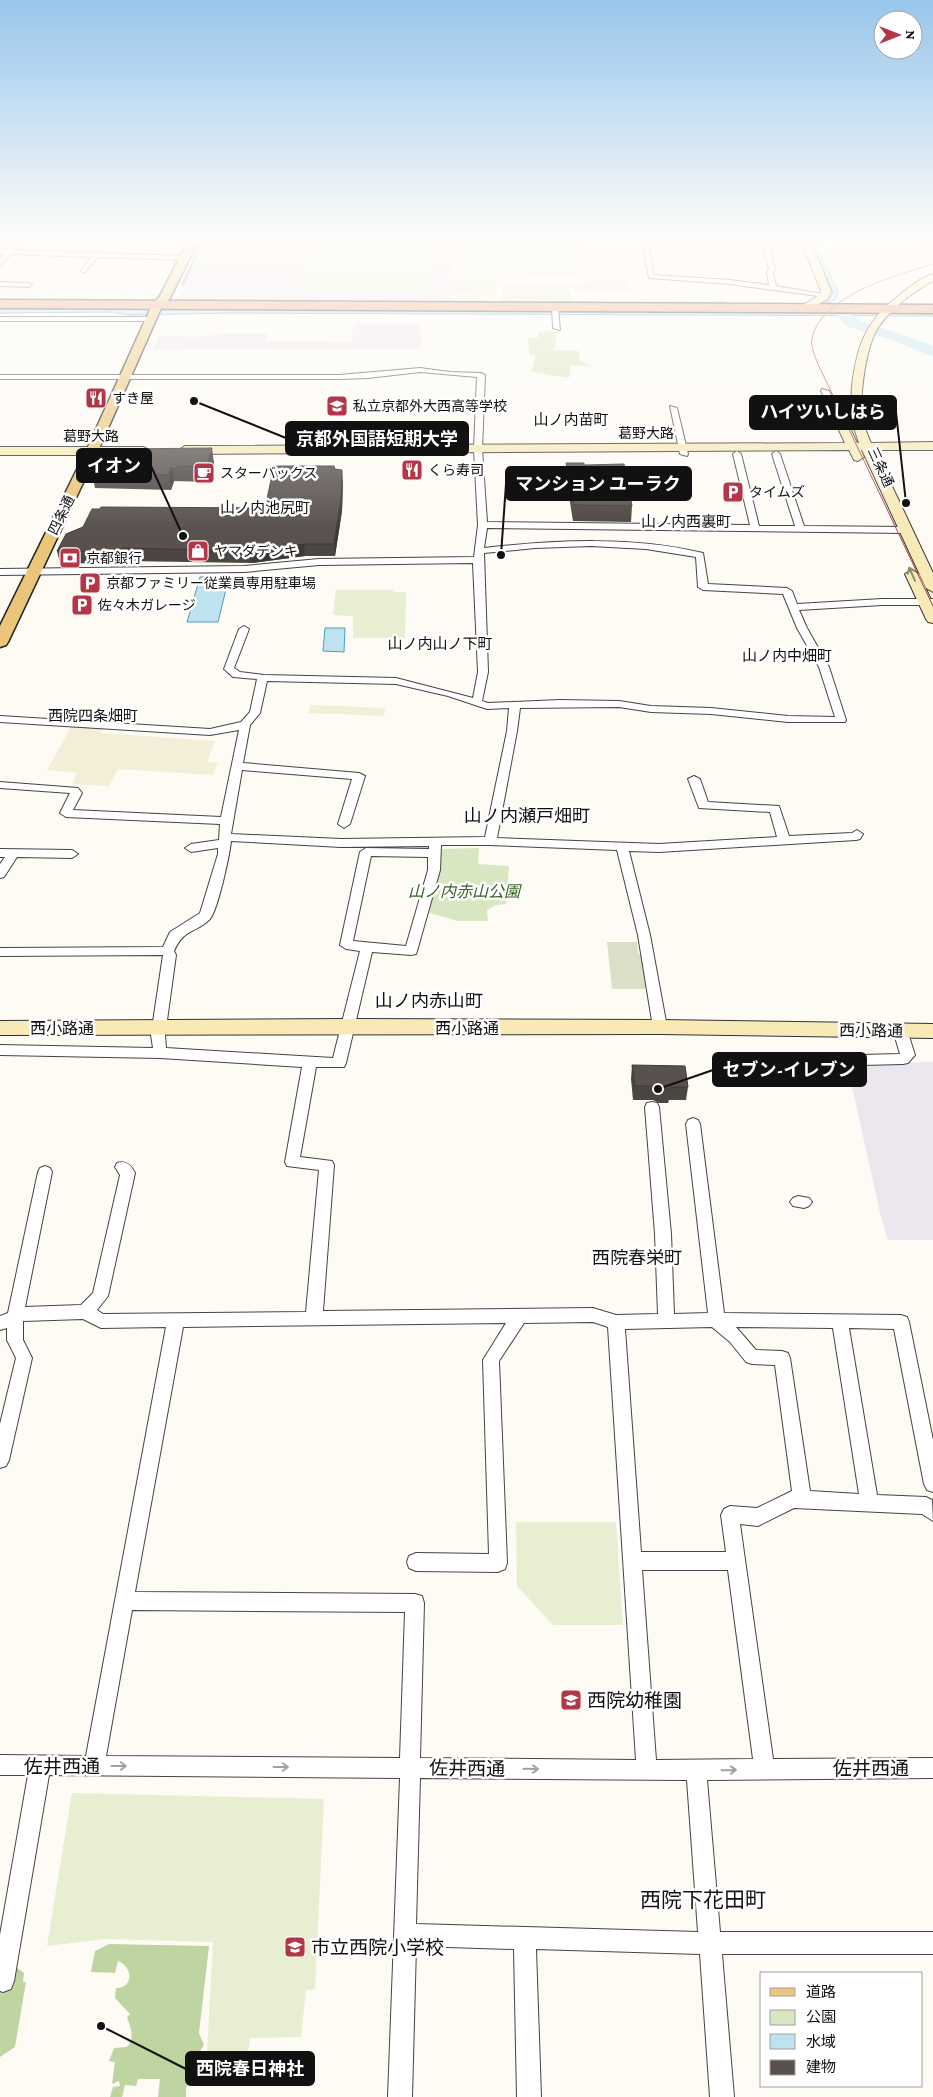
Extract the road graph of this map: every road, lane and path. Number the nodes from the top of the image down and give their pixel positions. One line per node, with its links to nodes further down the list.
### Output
1 (144, 335): 3 (main road, 四条通)
2 (870, 335): 7 (street, 三条通)
3 (126, 376): 4 (street); 13 (street); 15 (main road, 四条通)
4 (0, 377)
5 (825, 390): 8 (street)
6 (673, 408): 12 (street)
7 (856, 414): 8 (street); 10 (street, 三条通)
8 (844, 428): 10 (street, 三条通)
9 (933, 446): 10 (street, 葛野大路)
10 (861, 450): 12 (street, 葛野大路); 14 (street, 葛野大路); 19 (street, 葛野大路); 24 (street, 三条通)
11 (0, 451): 15 (street, 葛野大路)
12 (683, 451): 13 (street, 葛野大路); 18 (street, 葛野大路)
13 (478, 452): 17 (street, 葛野大路); 21 (street)
14 (933, 453)
15 (90, 454): 16 (street, 葛野大路); 20 (street, 葛野大路); 27 (main road, 四条通)
16 (156, 454)
17 (175, 454)
18 (737, 454): 19 (street, 葛野大路); 22 (street)
19 (776, 454): 23 (street)
20 (0, 458)
21 (483, 525): 22 (street); 25 (street)
22 (755, 528): 23 (street)
23 (800, 529): 24 (street)
24 (899, 530): 26 (street, 三条通); 30 (street, 三条通, one-way to 24)
25 (479, 555): 27 (street); 31 (street); 36 (street)
26 (928, 565): 29 (street, 三条通)
27 (34, 571): 28 (street); 34 (main road, 四条通)
28 (0, 572)
29 (933, 588)
30 (929, 602): 31 (street); 32 (street, 三条通)
31 (793, 607): 37 (street)
32 (933, 619)
33 (244, 630): 35 (street)
34 (0, 642)
35 (262, 678): 36 (street); 39 (street)
36 (475, 703): 37 (street)
37 (515, 704): 48 (street)
38 (0, 719): 39 (street)
39 (244, 725): 40 (street)
40 (238, 766): 43 (street); 44 (street)
41 (694, 778): 47 (street)
42 (0, 785): 43 (street)
43 (226, 820): 46 (street)
44 (344, 824)
45 (857, 834): 47 (street)
46 (225, 840): 49 (street); 50 (street); 57 (street)
47 (784, 840): 51 (street)
48 (490, 841): 50 (street); 51 (street)
49 (191, 848)
50 (435, 848): 56 (street); 56 (street)
51 (622, 848): 61 (street)
52 (0, 853): 53 (street)
53 (13, 853): 54 (street); 55 (street)
54 (72, 854)
55 (0, 874)
56 (367, 947): 59 (street)
57 (167, 951): 58 (street); 60 (street)
58 (0, 952)
59 (349, 1026): 60 (street, 西小路通); 61 (street, 西小路通); 67 (street)
60 (159, 1027): 62 (street, 西小路通); 66 (street)
61 (660, 1027): 63 (street, 西小路通)
62 (0, 1028)
63 (900, 1030): 64 (street, 西小路通); 68 (street)
64 (933, 1032)
65 (0, 1050): 66 (street)
66 (160, 1053): 67 (street)
67 (310, 1062): 75 (street)
68 (728, 1064)
69 (652, 1107): 79 (street)
70 (693, 1124): 80 (street)
71 (122, 1167): 73 (street)
72 (44, 1172): 77 (street)
73 (85, 1312): 76 (street); 77 (street)
74 (520, 1316): 75 (street); 78 (street); 89 (street)
75 (314, 1318): 76 (street)
76 (176, 1319): 90 (street)
77 (8, 1321): 82 (street)
78 (616, 1322): 79 (street); 87 (street)
79 (666, 1322): 80 (street)
80 (717, 1322): 81 (street); 84 (street)
81 (840, 1322): 83 (street); 85 (street)
82 (0, 1460)
83 (933, 1484)
84 (802, 1499): 85 (street); 88 (street)
85 (870, 1503): 86 (street)
86 (933, 1512)
87 (632, 1561): 88 (street); 97 (street)
88 (736, 1561): 96 (street)
89 (416, 1562)
90 (124, 1601): 93 (street); 94 (street)
91 (0, 1766): 92 (street, 佐井西通)
92 (40, 1766): 93 (street, 佐井西通); 103 (street)
93 (94, 1766): 94 (street, 佐井西通, one-way to 94)
94 (411, 1768): 97 (street, 佐井西通, one-way to 97); 99 (street)
95 (933, 1768): 96 (street, 佐井西通)
96 (764, 1769): 98 (street, 佐井西通, one-way to 96)
97 (647, 1770): 98 (street, 佐井西通)
98 (696, 1770): 101 (street)
99 (406, 1935): 100 (street); 104 (street)
100 (526, 1938): 101 (street); 105 (street)
101 (710, 1943): 102 (street); 106 (street)
102 (933, 1943)
103 (4, 1981)
104 (400, 2097)
105 (529, 2097)
106 (722, 2097)

